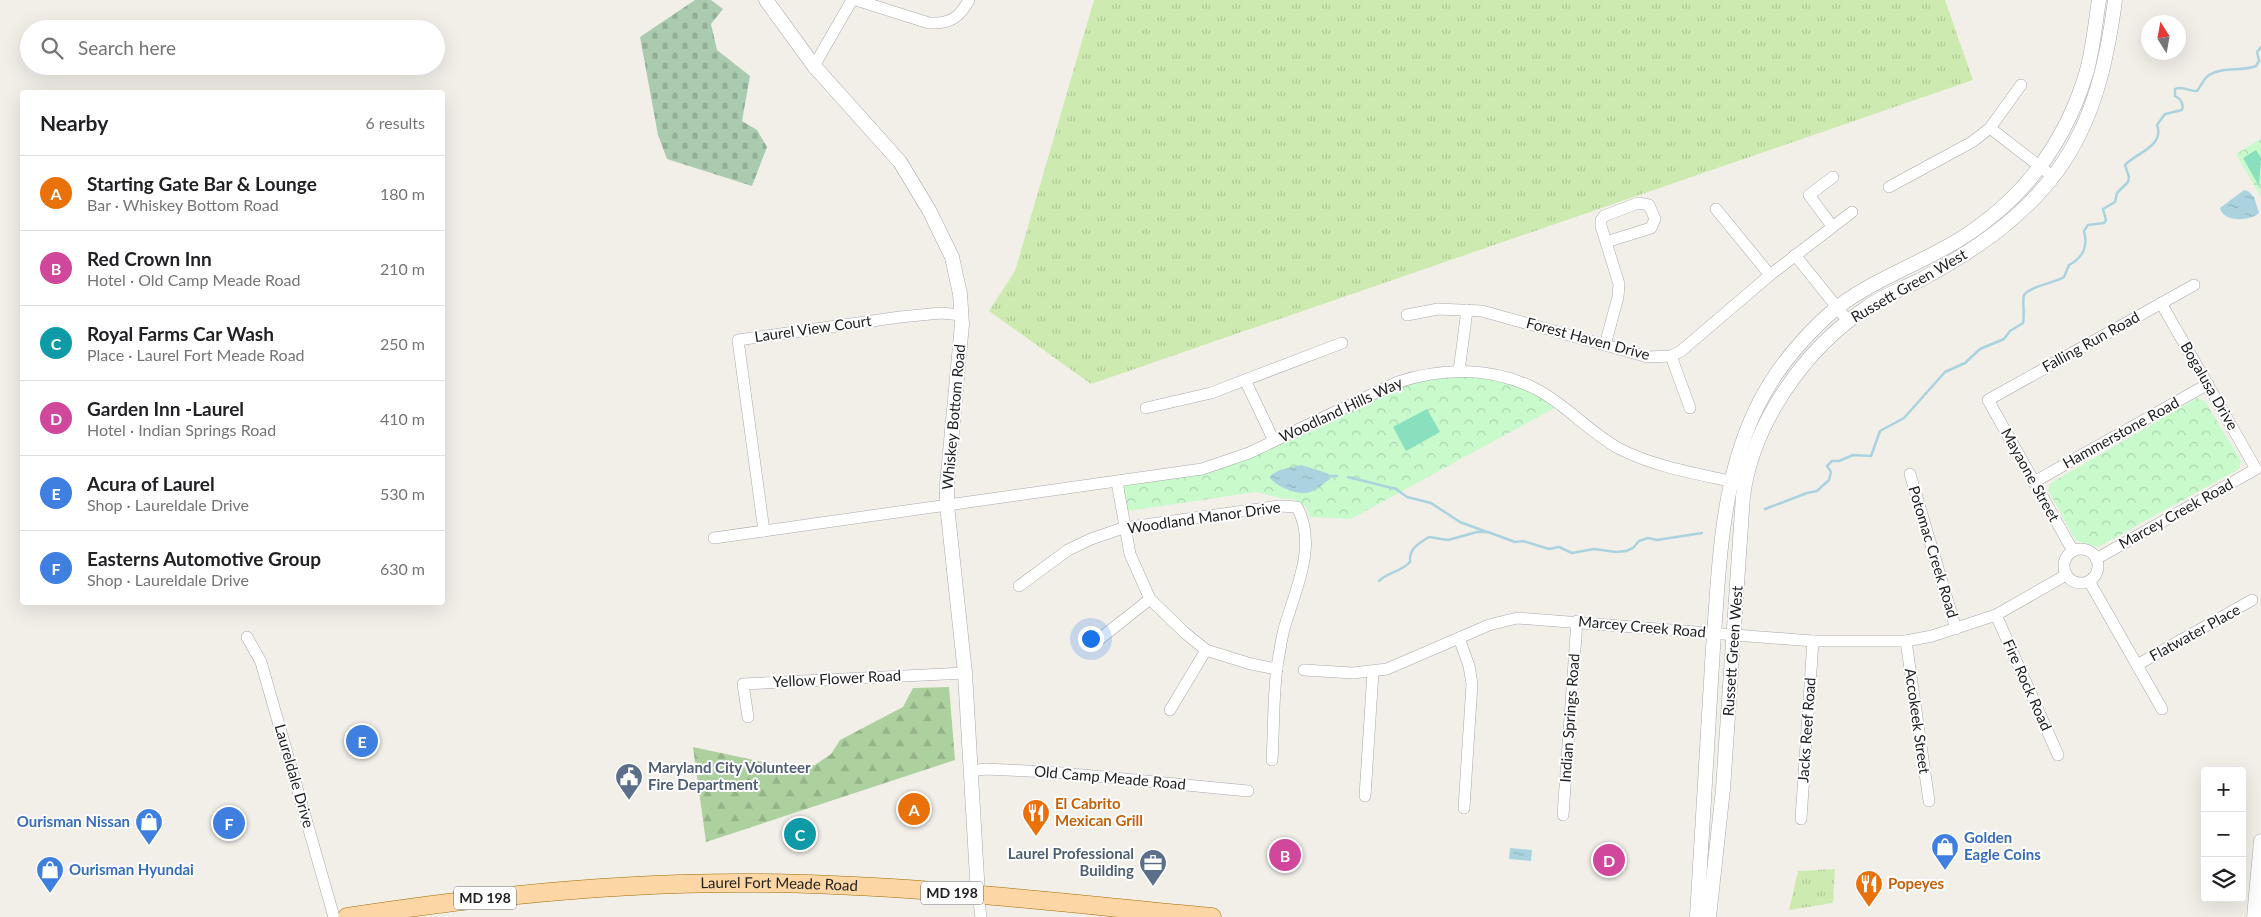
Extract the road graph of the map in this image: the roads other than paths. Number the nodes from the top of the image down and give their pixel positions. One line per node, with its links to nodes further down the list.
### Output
1 (766, 0): 6 (street, Whiskey Bottom Road)
2 (854, 0): 3 (street); 6 (street)
3 (969, 0)
4 (2099, 0): 9 (street, Russett Green West)
5 (2115, 0): 10 (street, Russett Green West)
6 (814, 66): 23 (street, Whiskey Bottom Road)
7 (2021, 85): 8 (street)
8 (1990, 128): 9 (street); 12 (street)
9 (2040, 166): 10 (street); 21 (street, Russett Green West)
10 (2052, 176): 25 (street, Russett Green West)
11 (1833, 177): 15 (street)
12 (1890, 187)
13 (1716, 209): 18 (street)
14 (1852, 212): 15 (street, Forest Haven Drive)
15 (1832, 226): 17 (street, Forest Haven Drive)
16 (1606, 242): 16 (street); 27 (street)
17 (1795, 255): 18 (street, Forest Haven Drive); 21 (street)
18 (1770, 275): 28 (street, Forest Haven Drive)
19 (2194, 284): 20 (street, Falling Run Road)
20 (2161, 303): 31 (street, Bogalusa Drive); 32 (street, Falling Run Road)
21 (1838, 307): 25 (street); 39 (street, Russett Green West)
22 (1467, 310): 24 (street, Forest Haven Drive); 27 (street, Forest Haven Drive); 29 (street)
23 (962, 315): 42 (street, Whiskey Bottom Road); 44 (street, Laurel View Court)
24 (1407, 315)
25 (1848, 321): 41 (street, Russett Green West)
26 (1342, 343): 30 (street)
27 (1605, 345): 28 (street, Forest Haven Drive)
28 (1671, 356): 34 (street)
29 (1459, 371): 35 (street, Woodland Hills Way); 39 (street, Woodland Hills Way)
30 (1245, 380): 33 (street); 35 (street)
31 (2208, 384): 36 (street, Bogalusa Drive); 40 (street, Hammerstone Road)
32 (1988, 400): 40 (street, Mayaone Street)
33 (1146, 408)
34 (1690, 408)
35 (1274, 441): 38 (street, Woodland Hills Way)
36 (2256, 469): 47 (street, Marcey Creek Road)
37 (1910, 474): 55 (street, Potomac Creek Road)
38 (1117, 482): 42 (street, Woodland Hills Way); 43 (street)
39 (1731, 482): 41 (street, Woodland Hills Way); 56 (street, Russett Green West)
40 (2034, 482): 46 (street, Mayaone Street)
41 (1745, 484): 57 (street, Russett Green West)
42 (947, 505): 44 (street); 68 (street, Whiskey Bottom Road)
43 (1124, 528): 50 (street, Woodland Manor Drive); 51 (street); 65 (street, Woodland Manor Drive)
44 (764, 530): 45 (street)
45 (714, 538)
46 (2073, 551): 47 (street); 48 (street)
47 (2096, 559): 49 (street)
48 (2066, 575): 49 (street); 53 (street, Marcey Creek Road)
49 (2089, 581): 64 (street)
50 (1019, 586)
51 (1150, 599): 62 (street); 63 (street)
52 (2252, 600): 64 (street, Flatwater Place)
53 (1996, 615): 55 (street, Marcey Creek Road); 72 (street, Fire Rock Road)
54 (1577, 621): 56 (street, Marcey Creek Road); 59 (street, Marcey Creek Road); 79 (street, Indian Springs Road)
55 (1956, 629): 61 (street, Marcey Creek Road)
56 (1715, 633): 57 (street, Marcey Creek Road); 87 (street, Russett Green West)
57 (1735, 634): 60 (street, Marcey Creek Road); 88 (street, Russett Green West)
58 (247, 637): 83 (street, Laureldale Drive)
59 (1459, 638): 67 (street, Marcey Creek Road); 78 (street)
60 (1813, 640): 61 (street, Marcey Creek Road); 80 (street, Jacks Reef Road)
61 (1906, 641): 77 (street, Accokeek Street)
62 (1092, 645)
63 (1206, 650): 65 (street); 70 (street)
64 (2137, 665): 69 (street)
65 (1277, 669): 73 (street, Woodland Manor Drive)
66 (1304, 670): 67 (street, Marcey Creek Road)
67 (1373, 672): 76 (street)
68 (965, 673): 71 (street, Yellow Flower Road); 74 (street, Whiskey Bottom Road)
69 (2162, 708)
70 (1170, 710)
71 (748, 717)
72 (2058, 755)
73 (1272, 760)
74 (972, 771): 75 (street, Old Camp Meade Road); 82 (street, Whiskey Bottom Road)
75 (1248, 791)
76 (1365, 796)
77 (1929, 801)
78 (1464, 808)
79 (1563, 815)
80 (1801, 820)
81 (2261, 840): 89 (street)
82 (978, 895): 84 (main road, Laurel Fort Meade Road / MD 198); 85 (street); 86 (main road, Laurel Fort Meade Road / MD 198)
83 (334, 917)
84 (347, 917)
85 (981, 917)
86 (1212, 917)
87 (1697, 917)
88 (1709, 917)
89 (2254, 917)

